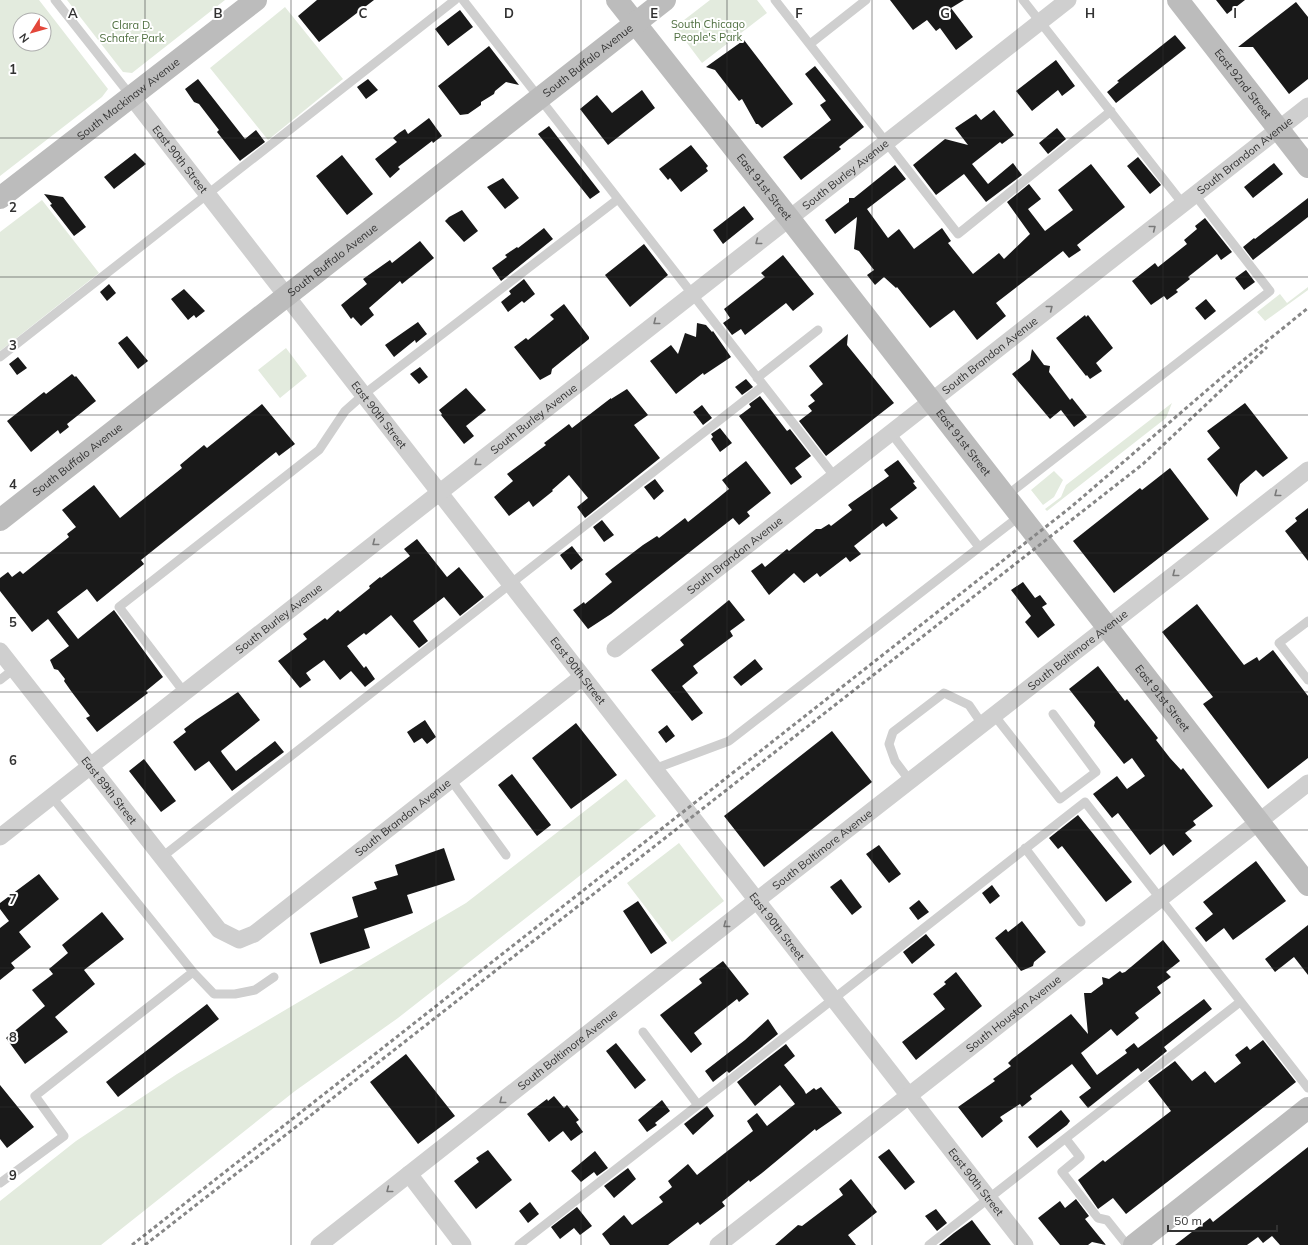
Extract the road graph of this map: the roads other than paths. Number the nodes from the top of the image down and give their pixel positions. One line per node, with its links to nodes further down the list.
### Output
1 (55, 0): 15 (lane)
2 (256, 0): 15 (street, South Mackinaw Avenue)
3 (455, 0): 22 (lane)
4 (463, 0): 16 (lane)
5 (617, 0): 13 (street, East 91st Street)
6 (665, 0): 13 (street, South Buffalo Avenue)
7 (776, 0): 14 (lane)
8 (866, 0): 14 (lane)
9 (1023, 0): 12 (lane)
10 (1068, 0): 12 (street, South Burley Avenue)
11 (1178, 0): 19 (street, East 92nd Street)
12 (1040, 22): 18 (lane); 20 (street, South Burley Avenue)
13 (636, 23): 16 (street, South Buffalo Avenue); 26 (street, East 91st Street)
14 (810, 44): 20 (lane)
15 (131, 96): 22 (street, East 90th Street); 23 (street, South Mackinaw Avenue)
16 (539, 98): 24 (lane); 28 (street, South Buffalo Avenue)
17 (1308, 106): 19 (street, South Brandon Avenue)
18 (1111, 111): 20 (lane); 25 (lane)
19 (1279, 129): 21 (street, East 92nd Street); 25 (street, South Brandon Avenue)
20 (886, 142): 26 (street, South Burley Avenue)
21 (1308, 167)
22 (208, 195): 28 (street, East 90th Street); 30 (lane)
23 (0, 198)
24 (618, 199): 27 (lane); 33 (lane)
25 (1189, 199): 34 (street, South Brandon Avenue, one-way to 25); 39 (lane)
26 (789, 218): 27 (street, South Burley Avenue, one-way to 27); 34 (street, East 91st Street)
27 (692, 294): 31 (lane); 38 (street, South Burley Avenue, one-way to 38)
28 (287, 297): 33 (street, East 90th Street); 41 (street, South Buffalo Avenue)
29 (818, 330): 31 (lane)
30 (0, 357)
31 (757, 378): 32 (lane)
32 (763, 386): 37 (lane); 43 (lane)
33 (363, 395): 38 (street, East 90th Street); 52 (lane)
34 (932, 401): 35 (street, South Brandon Avenue); 39 (street, East 91st Street)
35 (891, 432): 37 (street, South Brandon Avenue); 42 (lane)
36 (1308, 470): 45 (street, South Baltimore Avenue, one-way to 45)
37 (834, 477): 46 (street, South Brandon Avenue)
38 (439, 493): 43 (street, East 90th Street); 52 (street, South Burley Avenue, one-way to 52)
39 (1006, 496): 40 (street, East 91st Street)
40 (1021, 515): 42 (lane); 45 (street, East 91st Street)
41 (0, 520)
42 (979, 547): 56 (lane)
43 (510, 584): 49 (street, East 90th Street); 65 (lane)
44 (1308, 621): 51 (lane)
45 (1107, 627): 54 (street, South Baltimore Avenue); 61 (street, East 91st Street)
46 (615, 649)
47 (0, 651): 48 (street, East 89th Street)
48 (14, 669): 50 (lane); 55 (street, East 89th Street)
49 (582, 677): 56 (street, East 90th Street); 57 (street, South Brandon Avenue)
50 (0, 680)
51 (1308, 680)
52 (184, 692): 55 (street, South Burley Avenue)
53 (1053, 714): 54 (lane)
54 (988, 720): 58 (street, South Baltimore Avenue); 58 (lane)
55 (91, 766): 60 (street, South Burley Avenue); 65 (street, East 89th Street)
56 (654, 769): 68 (street, East 90th Street)
57 (451, 780): 64 (lane); 70 (street, South Brandon Avenue)
58 (910, 781): 68 (street, South Baltimore Avenue)
59 (1308, 783): 61 (street, South Houston Avenue)
60 (52, 797): 62 (street, South Burley Avenue); 71 (lane)
61 (1259, 821): 66 (street, East 91st Street); 67 (street, South Houston Avenue)
62 (0, 837)
63 (1026, 848): 67 (lane); 69 (lane); 73 (lane)
64 (506, 855)
65 (162, 857): 70 (street, East 89th Street)
66 (1306, 878)
67 (1160, 898): 74 (lane); 77 (street, South Houston Avenue)
68 (756, 901): 73 (street, East 90th Street); 81 (street, South Baltimore Avenue, one-way to 81)
69 (1081, 922)
70 (219, 930)
71 (193, 972): 72 (lane); 82 (lane)
72 (274, 977)
73 (833, 999): 77 (street, East 90th Street); 78 (lane)
74 (1240, 1002): 76 (lane); 80 (lane)
75 (643, 1032): 78 (lane)
76 (1308, 1088)
77 (908, 1096): 83 (street, East 90th Street); 87 (street, South Houston Avenue)
78 (698, 1105): 86 (lane)
79 (1308, 1108): 91 (street)
80 (1066, 1139): 83 (lane); 90 (lane)
81 (409, 1174): 84 (street, South Baltimore Avenue, one-way to 84); 85 (street)
82 (0, 1183)
83 (988, 1199): 88 (lane); 89 (street, East 90th Street)
84 (319, 1245)
85 (464, 1245)
86 (519, 1245)
87 (718, 1245)
88 (929, 1245)
89 (1025, 1245)
90 (1127, 1245)
91 (1134, 1245)

